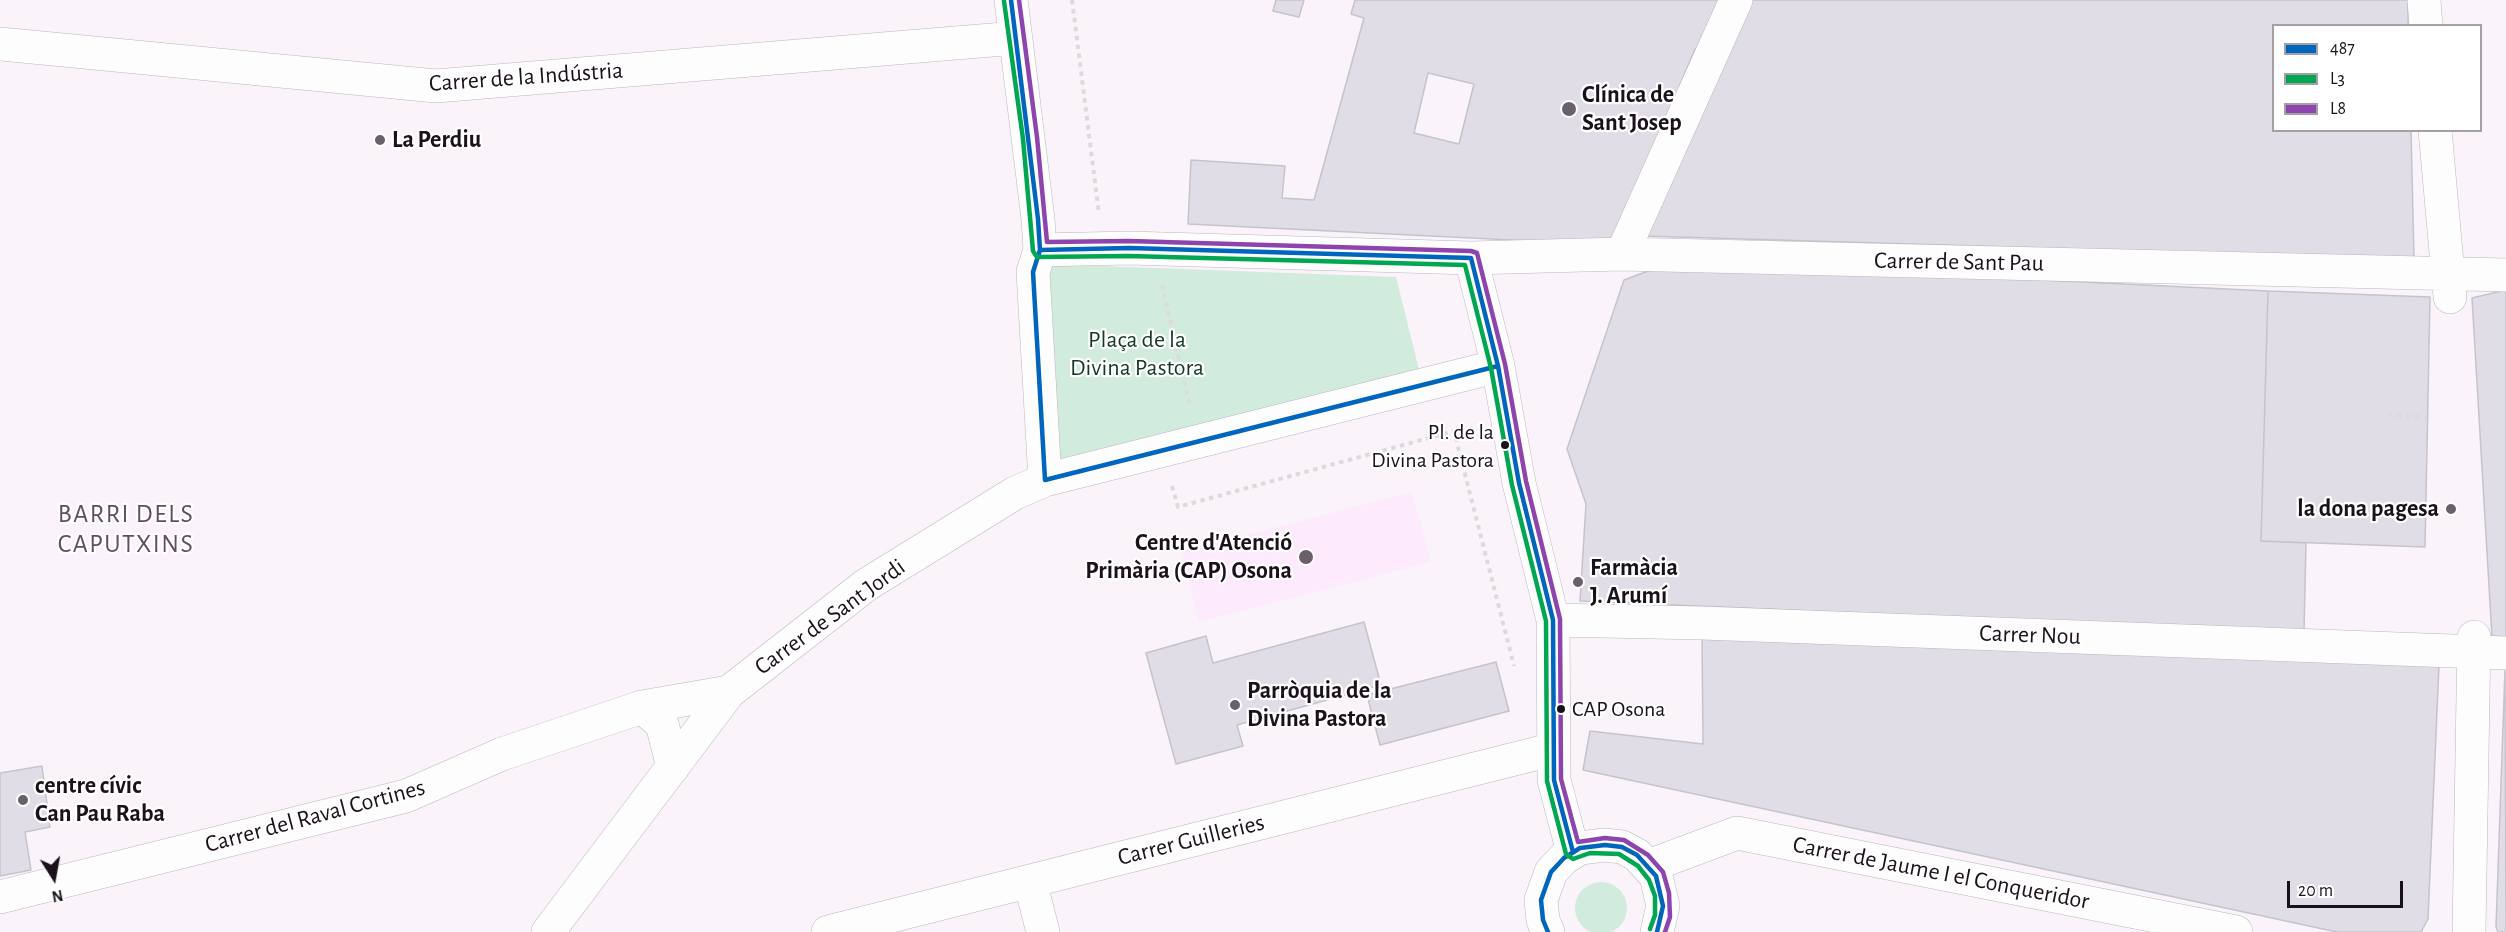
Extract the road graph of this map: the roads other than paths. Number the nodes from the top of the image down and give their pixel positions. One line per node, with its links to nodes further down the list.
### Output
1 (1011, 0): 5 (street)
2 (1736, 0): 9 (street)
3 (2424, 0): 4 (street)
4 (2426, 24)
5 (1016, 38): 6 (street, Carrer de la Indústria); 8 (street)
6 (0, 44)
7 (2435, 132): 12 (street)
8 (1040, 250): 10 (street); 14 (street)
9 (1622, 254): 10 (street, Carrer de Sant Pau); 12 (street, Carrer de Sant Pau)
10 (1471, 258): 13 (street)
11 (2506, 275): 12 (street, Carrer de Sant Pau)
12 (2448, 285)
13 (1498, 366): 14 (street); 15 (street)
14 (1045, 480): 17 (street, Carrer de Sant Jordi)
15 (1553, 620): 16 (street, Carrer Nou); 19 (street)
16 (2485, 647): 31 (street)
17 (729, 692): 18 (street, Carrer del Raval Cortines); 20 (street, Carrer de Sant Jordi)
18 (642, 707): 20 (street); 24 (street, Carrer del Raval Cortines)
19 (1554, 749): 21 (street); 23 (street, Carrer Guilleries)
20 (673, 767): 26 (street, Carrer de Sant Jordi)
21 (1573, 852): 22 (street); 29 (street)
22 (1649, 866): 25 (street, Carrer de Jaume I el Conqueridor); 30 (street)
23 (1030, 881): 27 (street, Carrer Guilleries); 28 (street)
24 (0, 897)
25 (2224, 930)
26 (548, 932)
27 (828, 932)
28 (1043, 932)
29 (1548, 932)
30 (1657, 932)
31 (2469, 932)

